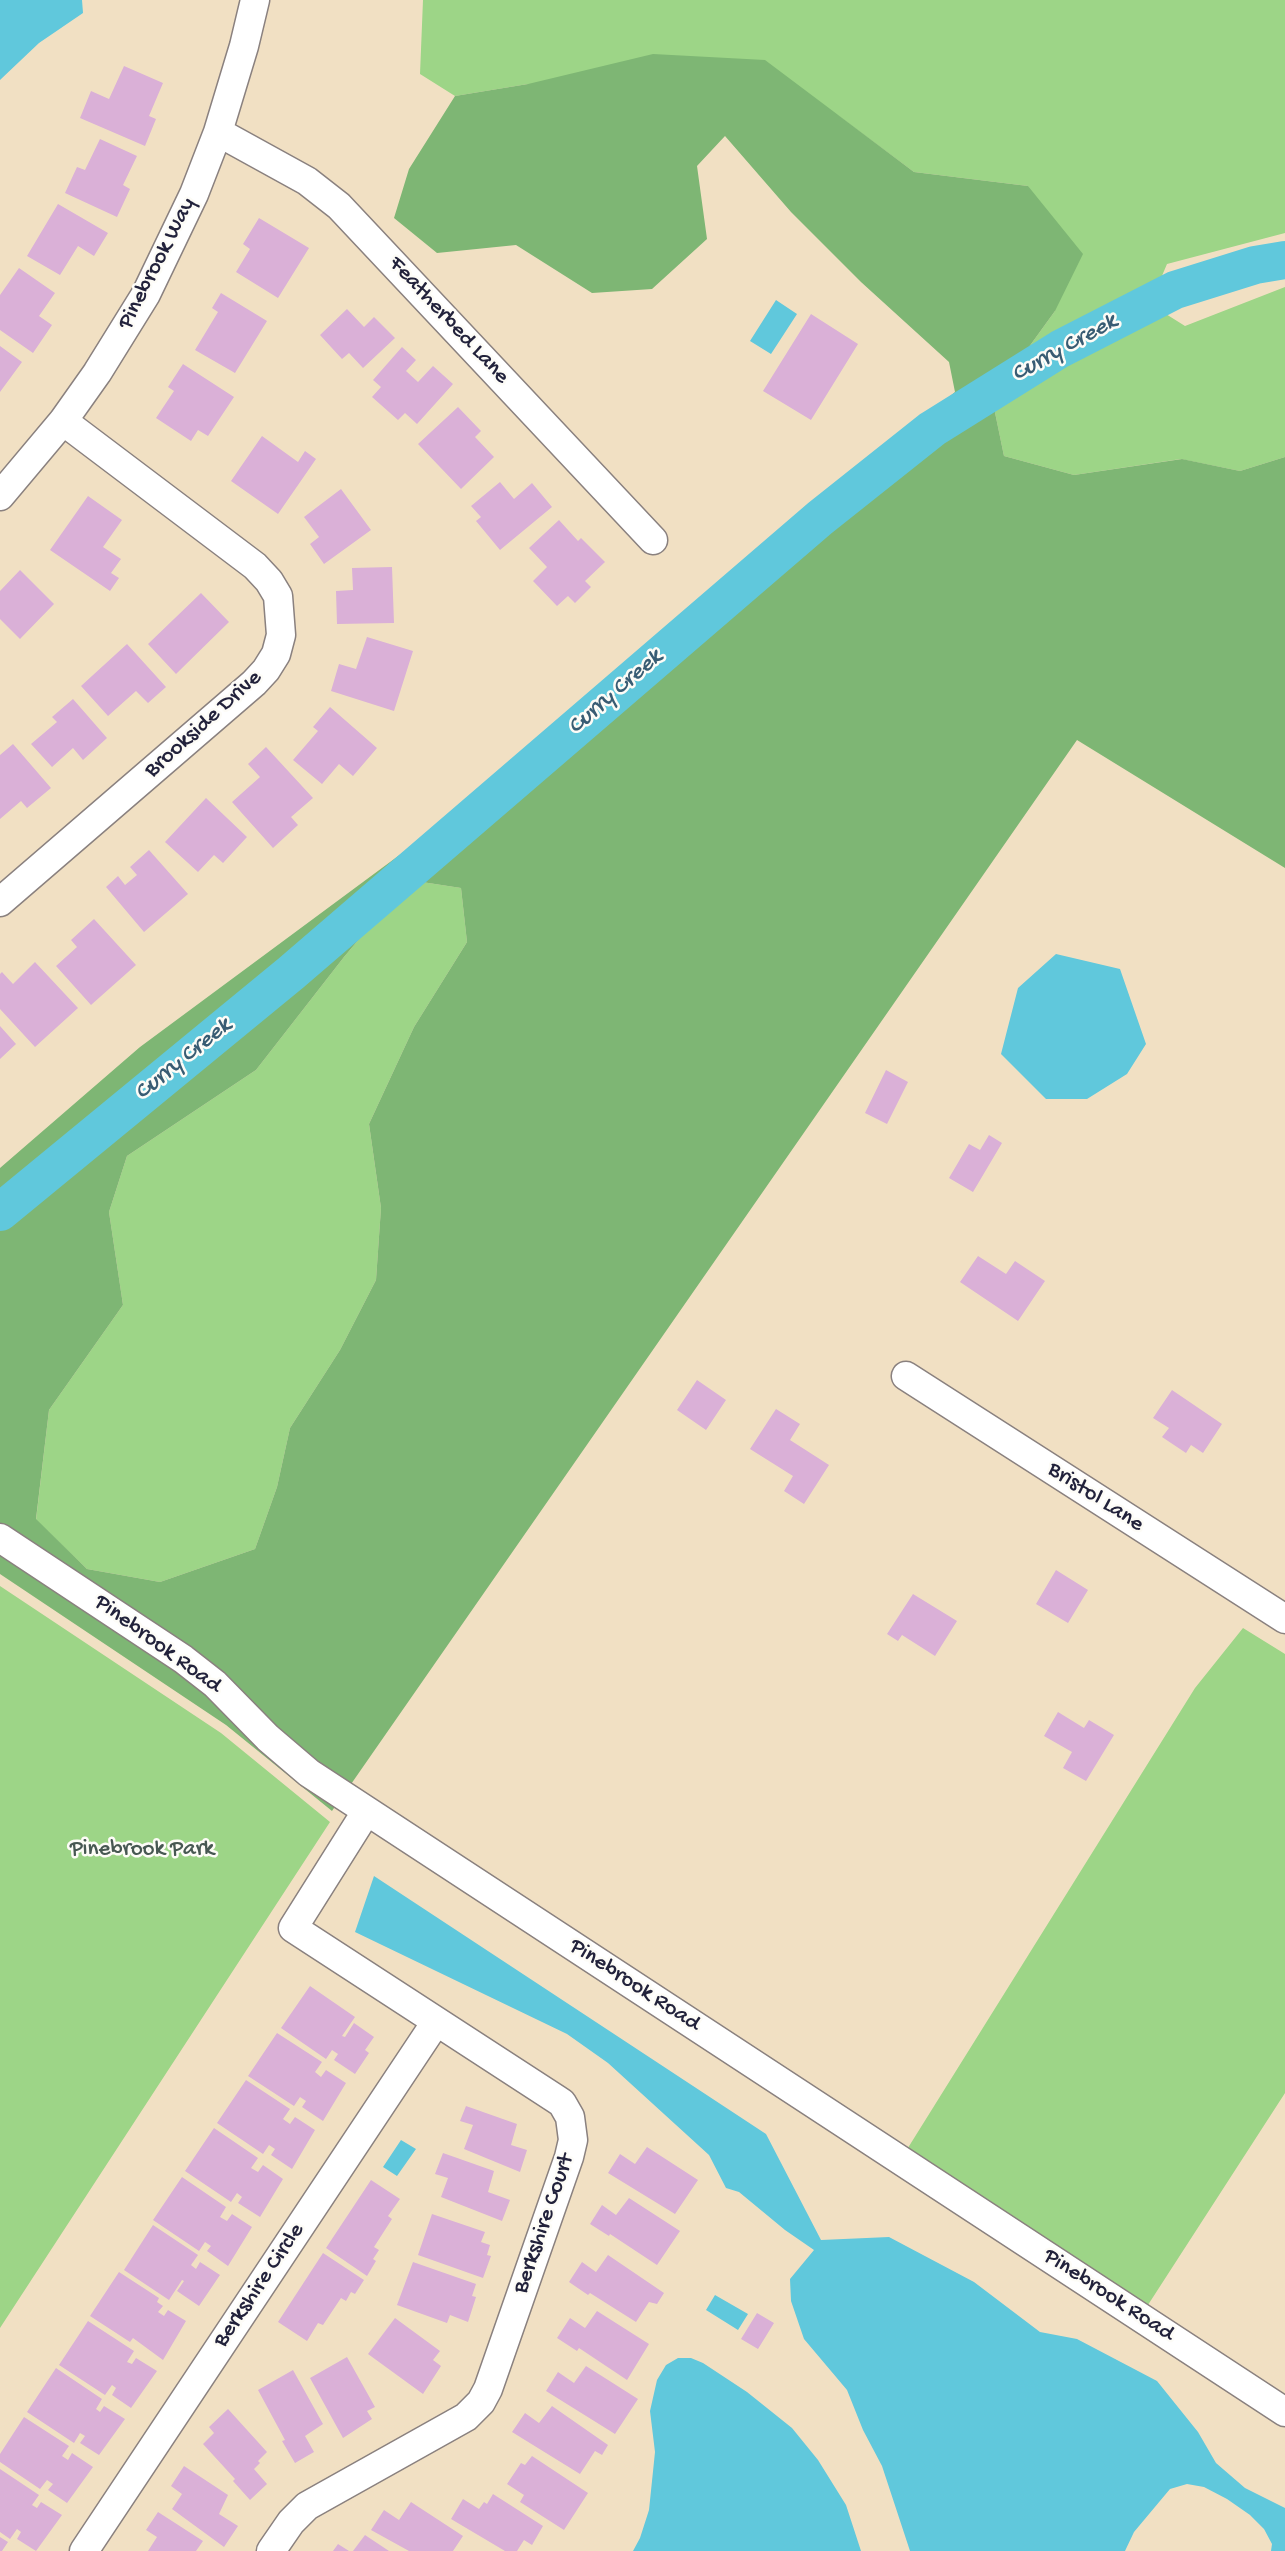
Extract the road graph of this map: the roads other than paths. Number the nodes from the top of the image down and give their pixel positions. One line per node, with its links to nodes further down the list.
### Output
1 (256, 0): 2 (street, Pinebrook Way)
2 (218, 132): 3 (street, Pinebrook Way); 5 (street, Featherbed Lane)
3 (63, 421): 4 (street, Pinebrook Way); 6 (street, Brookside Drive)
4 (0, 496)
5 (653, 540)
6 (0, 902)
7 (906, 1376): 9 (street, Bristol Lane)
8 (0, 1538): 10 (street, Pinebrook Road)
9 (1285, 1619)
10 (366, 1812): 11 (street, Berkshire Court); 12 (street, Pinebrook Road)
11 (436, 2022): 13 (street, Berkshire Circle); 14 (street, Berkshire Court)
12 (1285, 2412)
13 (84, 2551)
14 (271, 2551)

